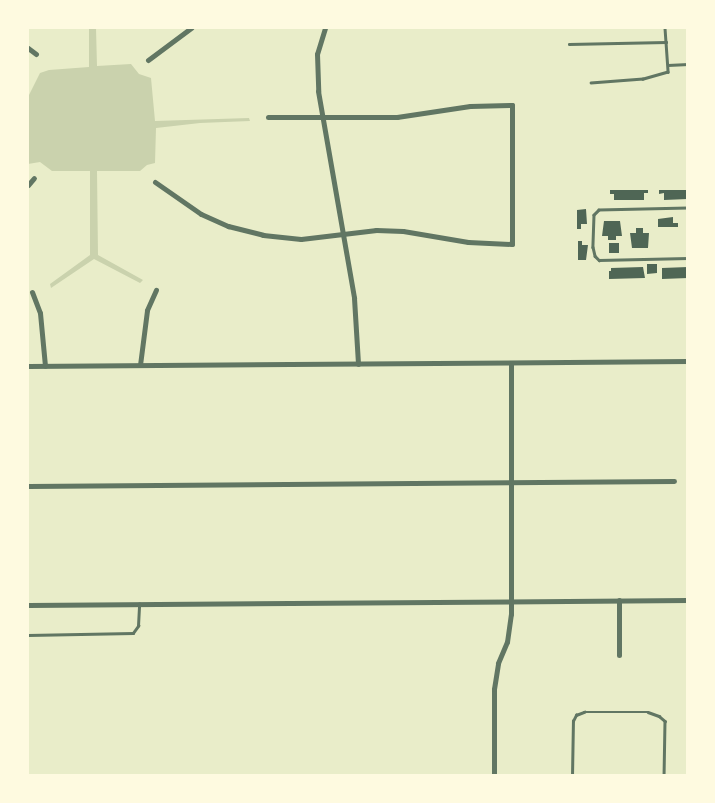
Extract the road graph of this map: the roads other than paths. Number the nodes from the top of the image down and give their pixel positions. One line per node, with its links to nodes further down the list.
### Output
1 (192, 28): 8 (street)
2 (325, 28): 13 (street)
3 (665, 28): 4 (lane)
4 (666, 42): 5 (lane); 10 (lane)
5 (569, 44)
6 (28, 48): 7 (street)
7 (36, 54)
8 (148, 60)
9 (688, 64): 10 (lane)
10 (668, 65): 11 (lane)
11 (591, 83)
12 (268, 117): 13 (street)
13 (323, 117): 18 (street); 18 (street)
14 (34, 178): 16 (street)
15 (155, 182): 18 (street)
16 (28, 184)
17 (688, 208): 19 (lane)
18 (342, 234): 24 (street)
19 (688, 258)
20 (156, 290): 27 (street)
21 (32, 292): 26 (street)
22 (688, 361): 23 (street)
23 (510, 363): 24 (street); 29 (street)
24 (358, 364): 27 (street)
25 (28, 366): 26 (street)
26 (45, 366): 27 (street)
27 (140, 366)
28 (674, 480): 29 (street)
29 (511, 482): 30 (street); 33 (street)
30 (28, 486)
31 (619, 600): 32 (street); 33 (street); 37 (street)
32 (688, 600)
33 (511, 601): 34 (street); 38 (street)
34 (139, 604): 35 (street); 36 (lane)
35 (28, 605)
36 (28, 635)
37 (619, 655)
38 (494, 776)
39 (572, 776): 40 (lane)
40 (664, 776)

